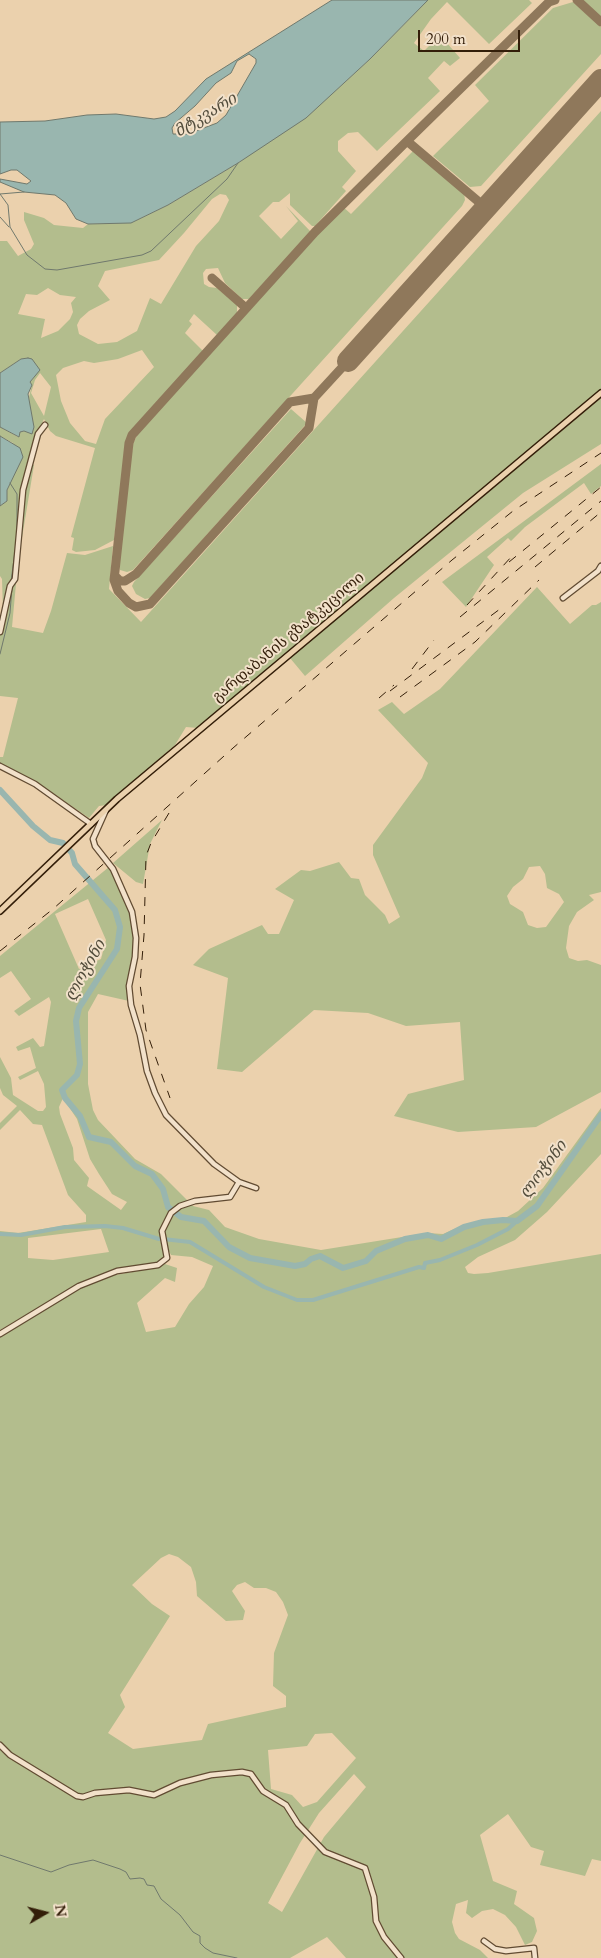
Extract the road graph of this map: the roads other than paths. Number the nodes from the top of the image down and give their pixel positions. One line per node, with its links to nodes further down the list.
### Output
1 (601, 393): 7 (main road, გარდაბანის გზატკეცილი)
2 (45, 425): 5 (street)
3 (601, 566): 4 (street)
4 (563, 598)
5 (0, 632)
6 (0, 766): 8 (street)
7 (106, 810): 8 (main road, გარდაბანის გზატკეცილი); 10 (street)
8 (92, 824): 9 (main road, გარდაბანის გზატკეცილი)
9 (0, 912)
10 (239, 1182): 11 (street); 12 (street)
11 (256, 1188)
12 (0, 1334)
13 (0, 1745): 15 (street)
14 (484, 1941): 16 (street)
15 (401, 1958)
16 (535, 1958)

